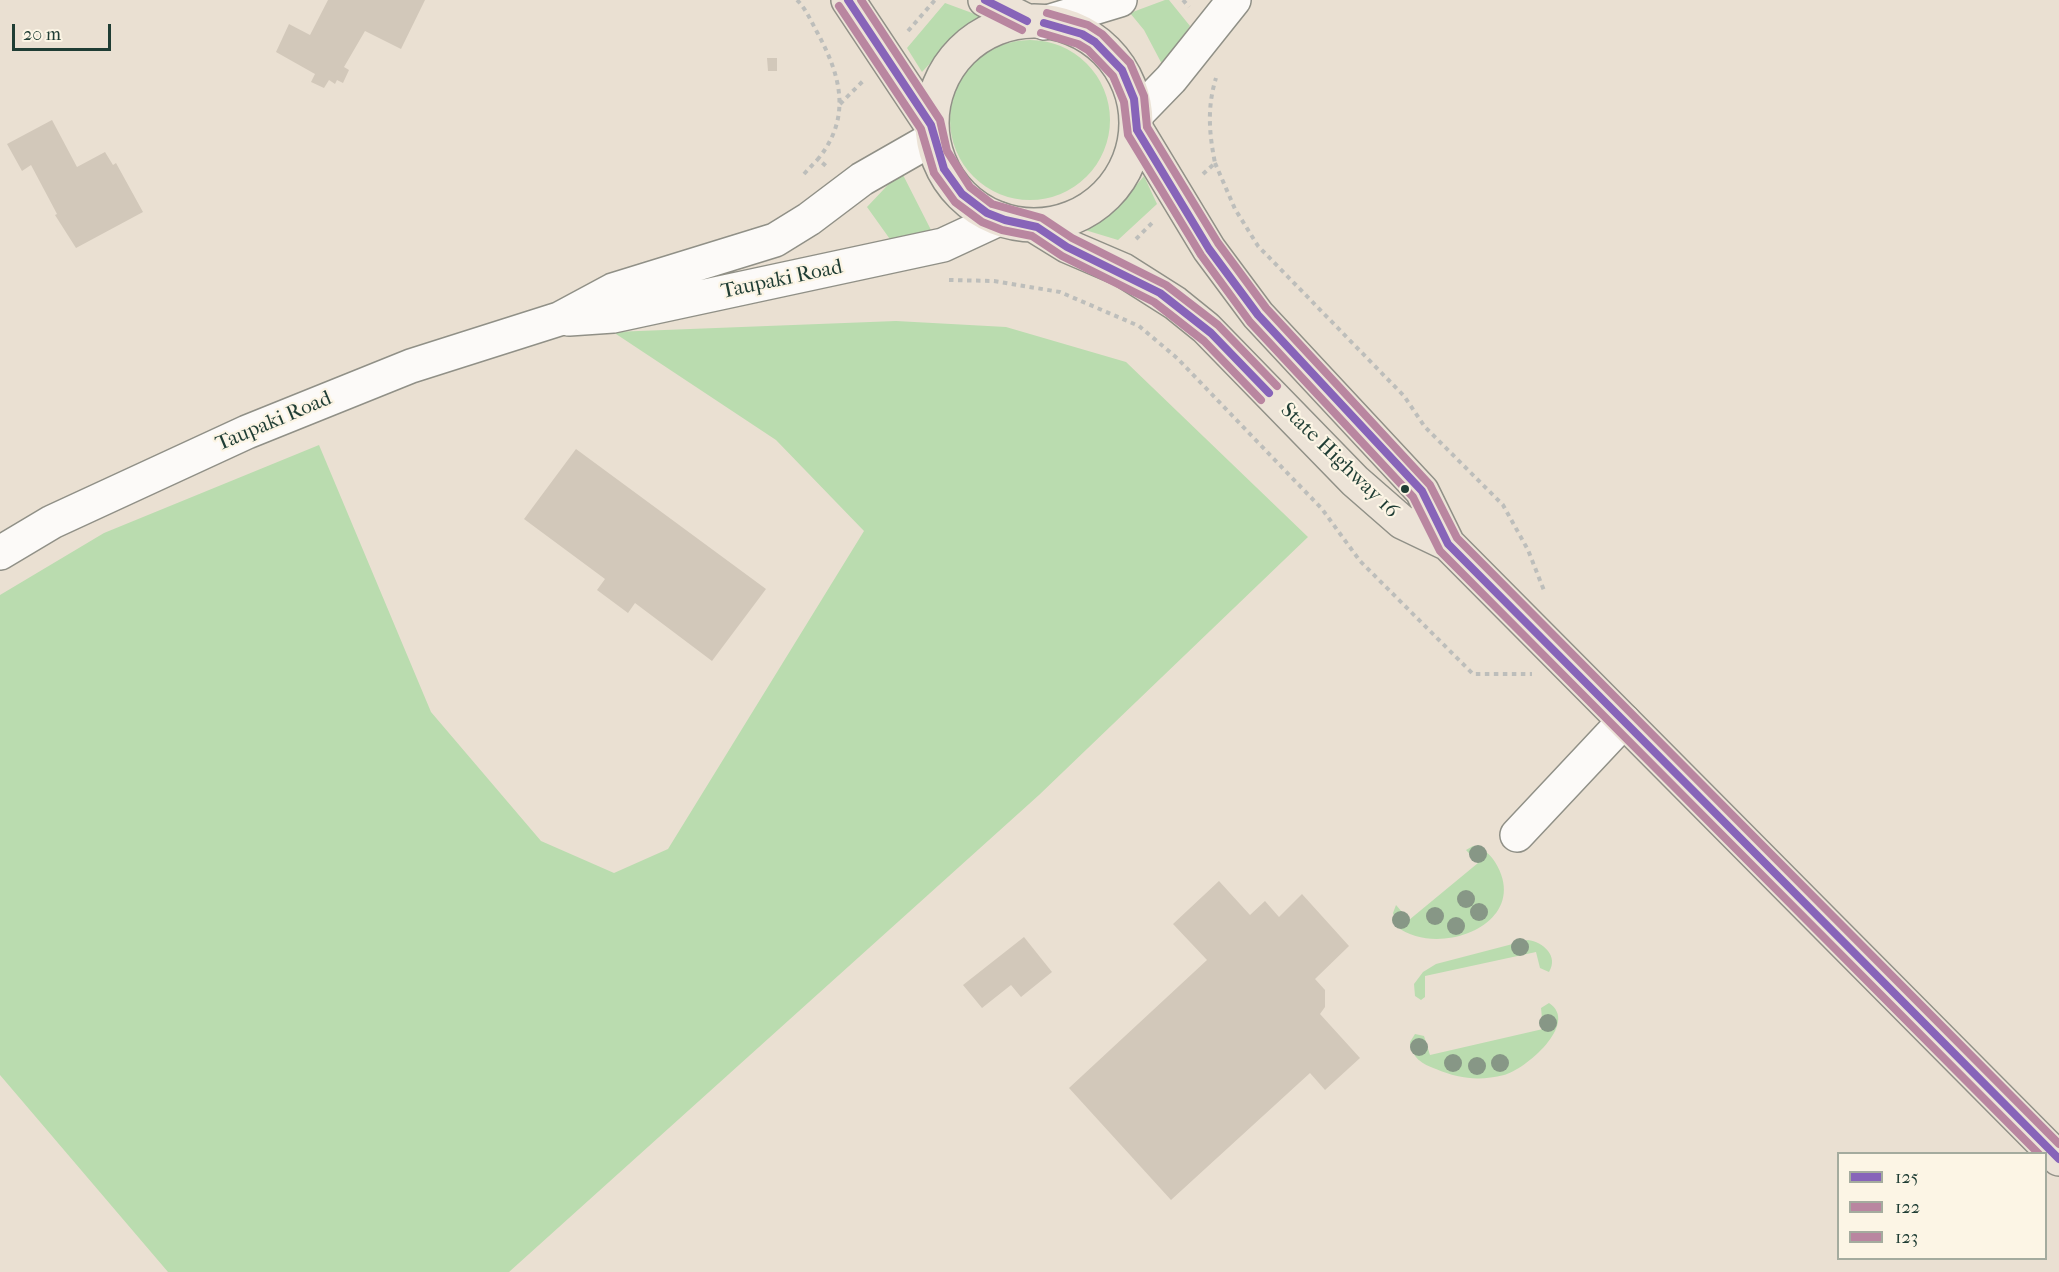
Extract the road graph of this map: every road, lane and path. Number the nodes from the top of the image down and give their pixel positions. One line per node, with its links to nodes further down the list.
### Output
1 (797, 0): 11 (path)
2 (848, 0): 13 (main road)
3 (935, 0): 8 (path)
4 (985, 0): 7 (main road)
5 (1120, 0): 7 (street)
6 (1234, 0): 12 (street)
7 (1035, 22): 12 (main road); 13 (main road)
8 (907, 32)
9 (1220, 70): 15 (path)
10 (857, 88): 11 (path)
11 (840, 104): 14 (path)
12 (1137, 122): 21 (main road); 25 (main road, State Highway 16)
13 (932, 132): 20 (main road); 24 (street, Taupaki Road)
14 (818, 159): 16 (path); 17 (path)
15 (1215, 163): 18 (path); 26 (path)
16 (830, 171)
17 (804, 174)
18 (1200, 176)
19 (1156, 218): 22 (path)
20 (999, 219): 21 (main road); 24 (street, Taupaki Road)
21 (1033, 225): 25 (main road, State Highway 16)
22 (1134, 241)
23 (939, 281): 28 (path)
24 (559, 319): 27 (street, Taupaki Road)
25 (1448, 544): 29 (main road, State Highway 16)
26 (1528, 550)
27 (0, 553)
28 (1490, 674)
29 (1624, 721): 30 (street); 31 (main road, State Highway 16)
30 (1517, 835)
31 (2059, 1159)

